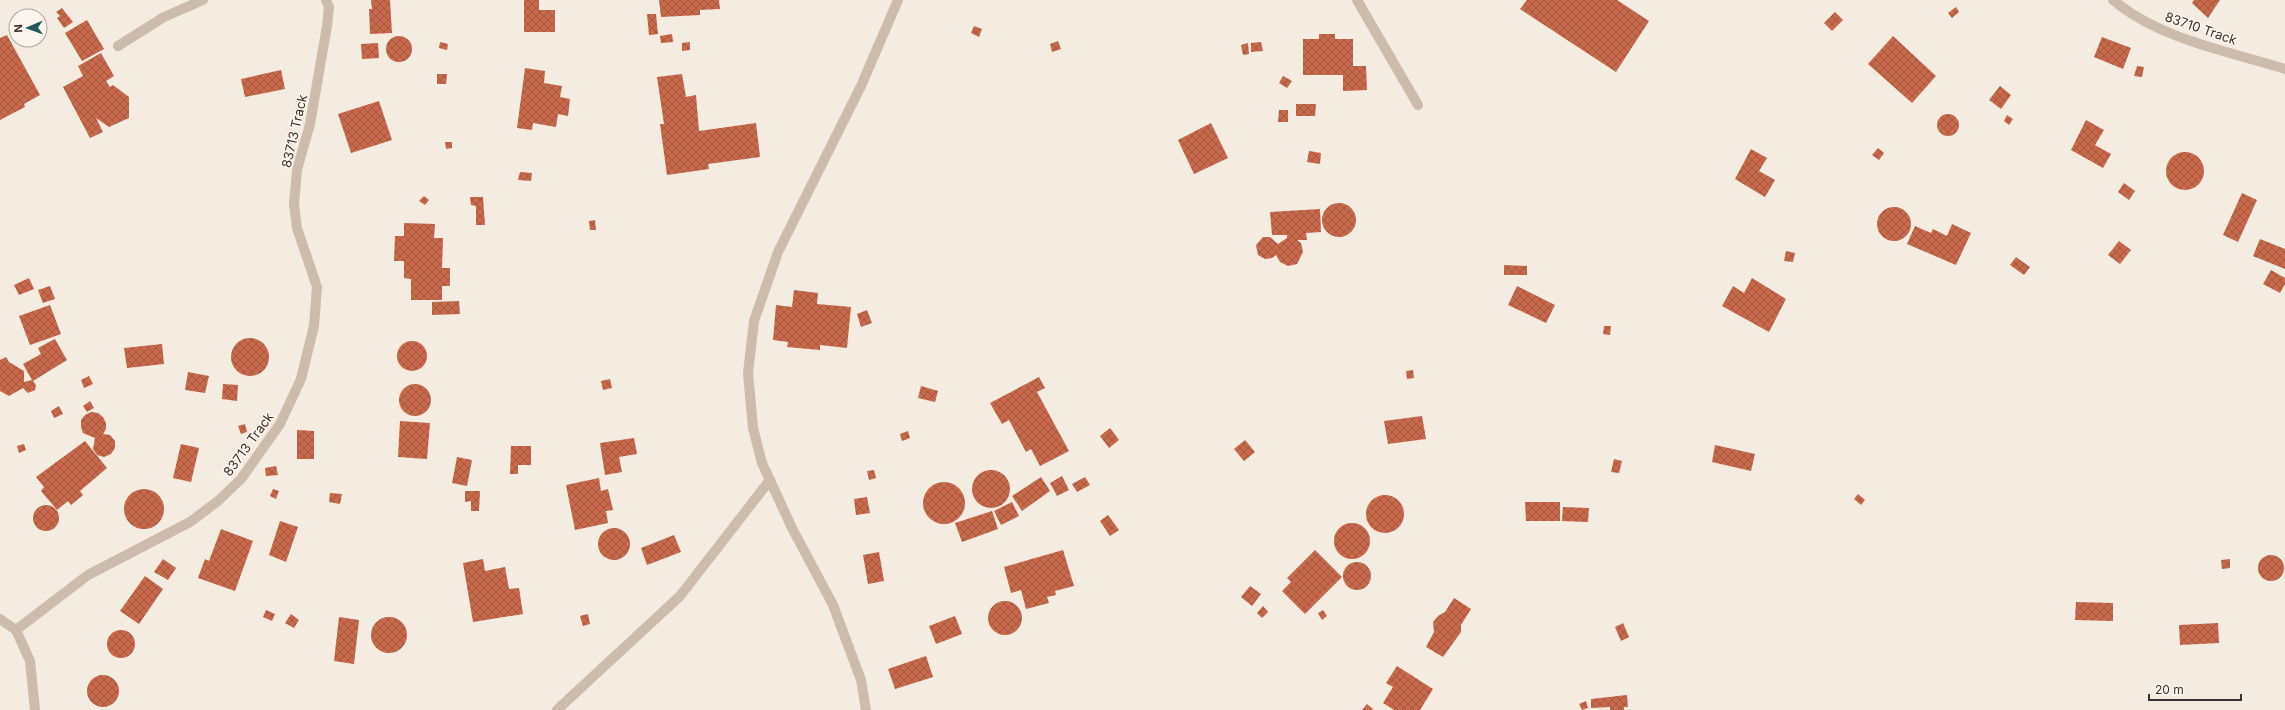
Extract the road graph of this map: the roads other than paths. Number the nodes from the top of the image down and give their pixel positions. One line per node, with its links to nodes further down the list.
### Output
1 (203, 0): 6 (street)
2 (326, 0): 11 (street, 83713 Track)
3 (898, 0): 9 (street)
4 (1357, 0): 8 (street)
5 (2113, 0): 7 (street, 83710 Track)
6 (118, 46)
7 (2285, 69)
8 (1418, 105)
9 (770, 480): 13 (street); 14 (street)
10 (0, 619): 11 (street)
11 (16, 630): 12 (street)
12 (35, 710)
13 (557, 710)
14 (866, 710)

